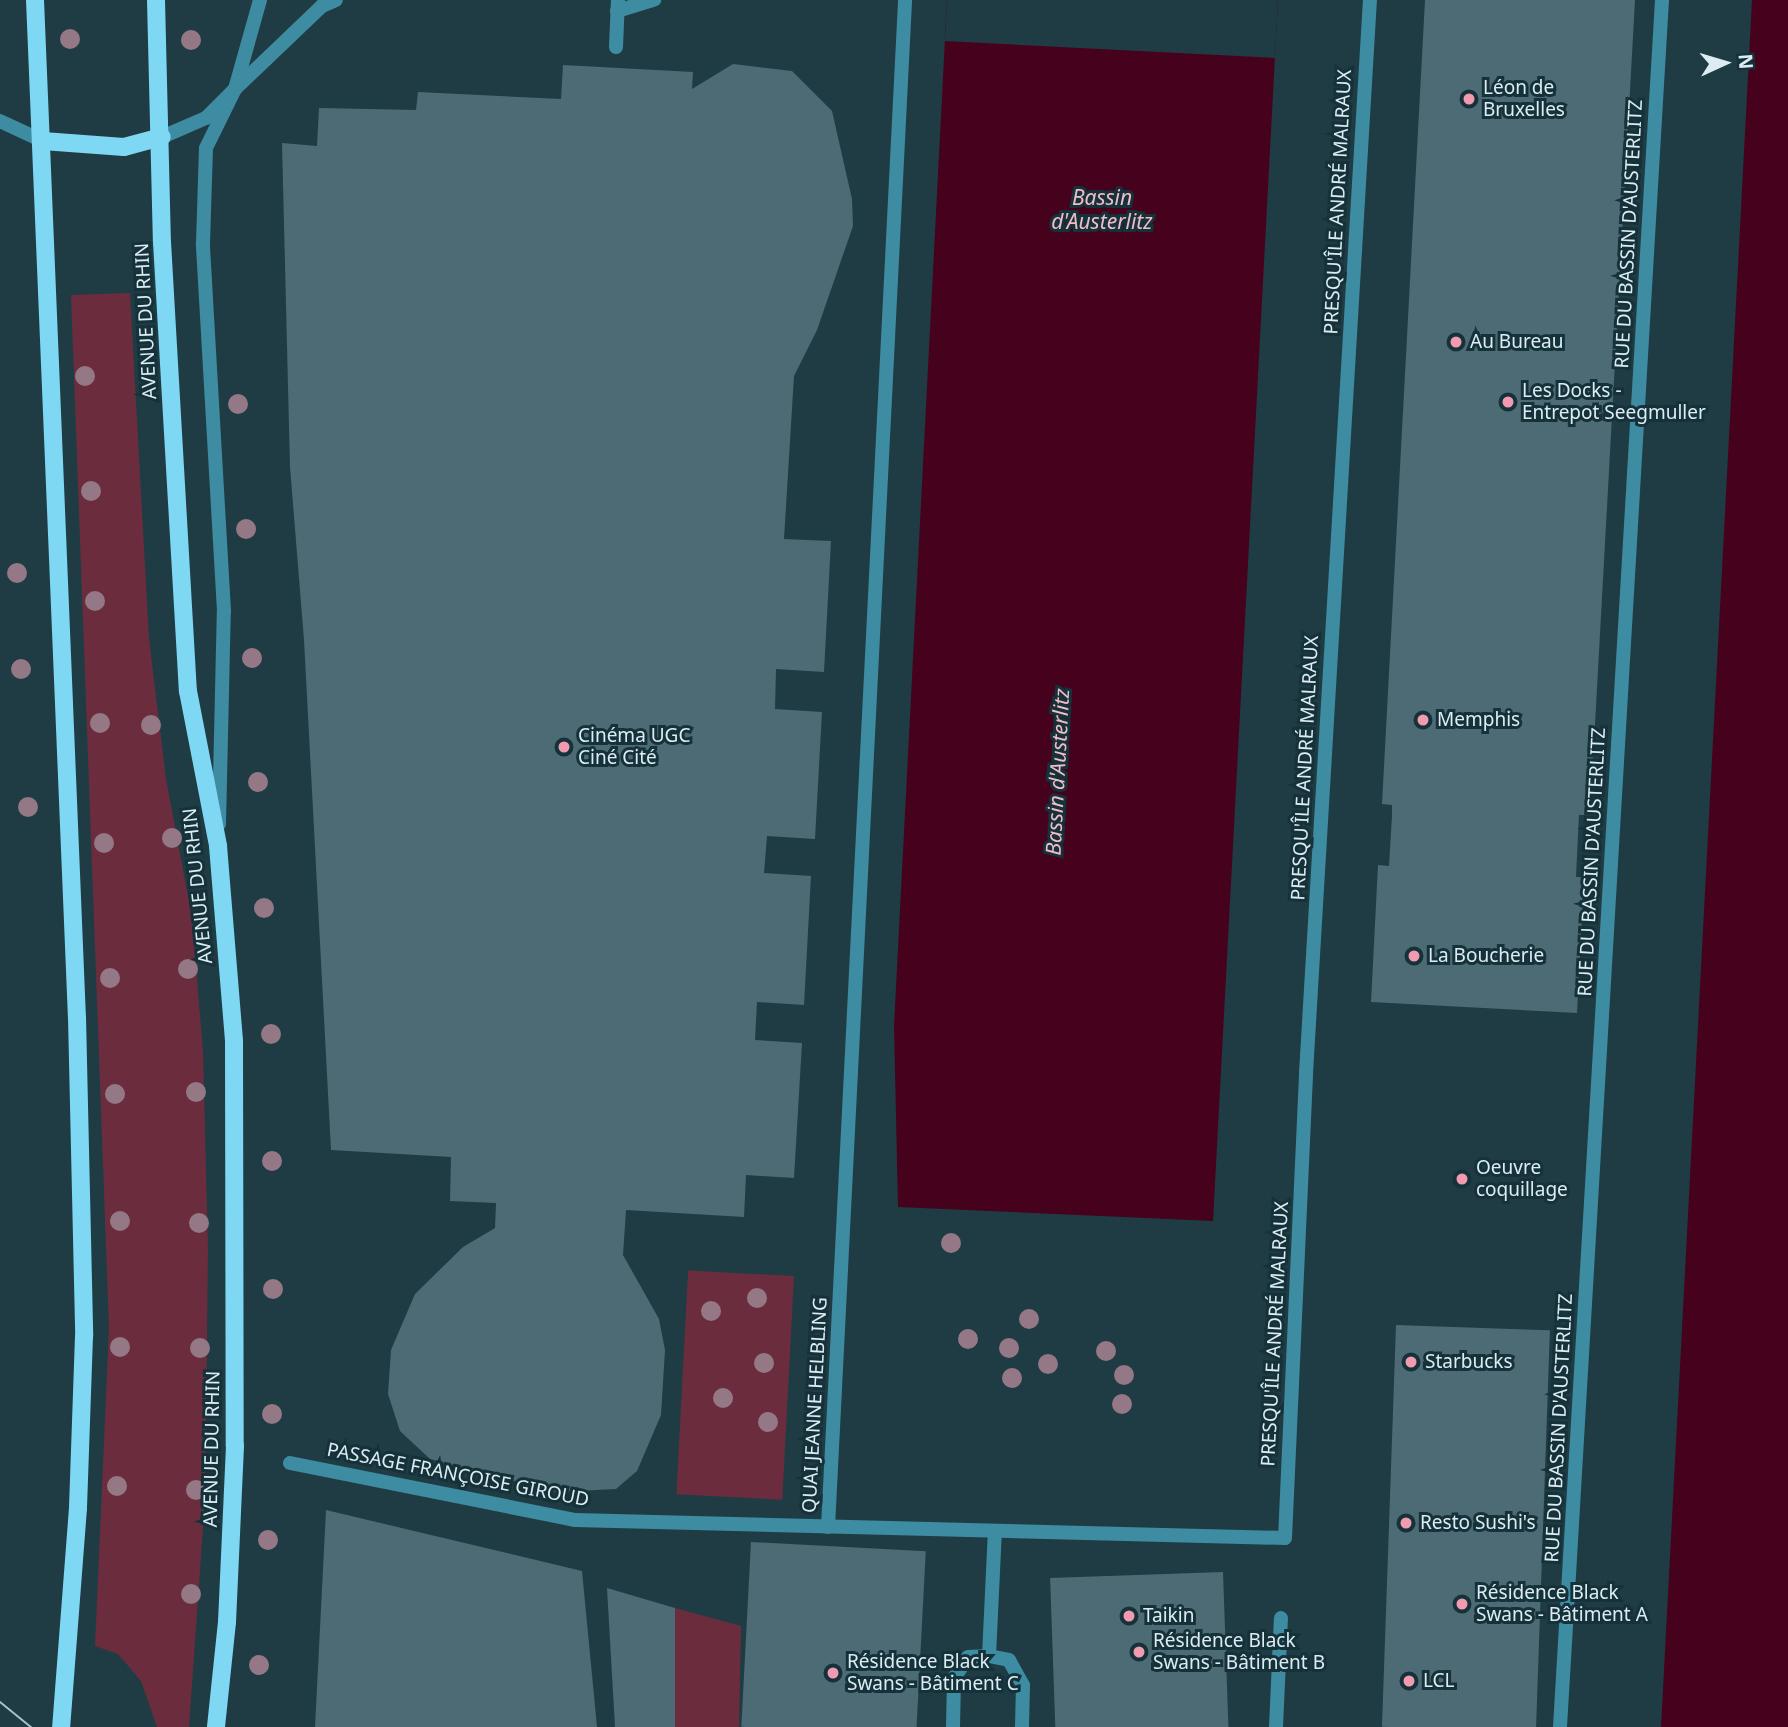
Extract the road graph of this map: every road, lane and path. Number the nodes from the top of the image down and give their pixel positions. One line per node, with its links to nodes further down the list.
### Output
1 (35, 0): 14 (main road)
2 (156, 0): 13 (main road, AVENUE DU RHIN)
3 (260, 0): 11 (street)
4 (336, 0): 11 (street)
5 (654, 0): 9 (street)
6 (905, 0): 17 (street, QUAI JEANNE HELBLING)
7 (1370, 0): 19 (street, PRESQU'ÎLE ANDRÉ MALRAUX)
8 (1662, 0): 27 (street, RUE DU BASSIN D'AUSTERLITZ)
9 (617, 6): 10 (street)
10 (616, 47)
11 (235, 89): 13 (street); 15 (street)
12 (0, 121): 14 (street)
13 (162, 137): 14 (main road); 15 (main road, AVENUE DU RHIN)
14 (43, 141): 22 (main road)
15 (218, 846): 23 (main road, AVENUE DU RHIN)
16 (290, 1463): 17 (street, PASSAGE FRANÇOISE GIROUD)
17 (828, 1527): 18 (street, QUAI JEANNE HELBLING)
18 (995, 1531): 19 (street, QUAI JEANNE HELBLING); 21 (street)
19 (1285, 1538)
20 (1281, 1618): 26 (street)
21 (989, 1656): 24 (street); 25 (street)
22 (61, 1727)
23 (216, 1727)
24 (953, 1727)
25 (1022, 1727)
26 (1276, 1727)
27 (1560, 1727)

